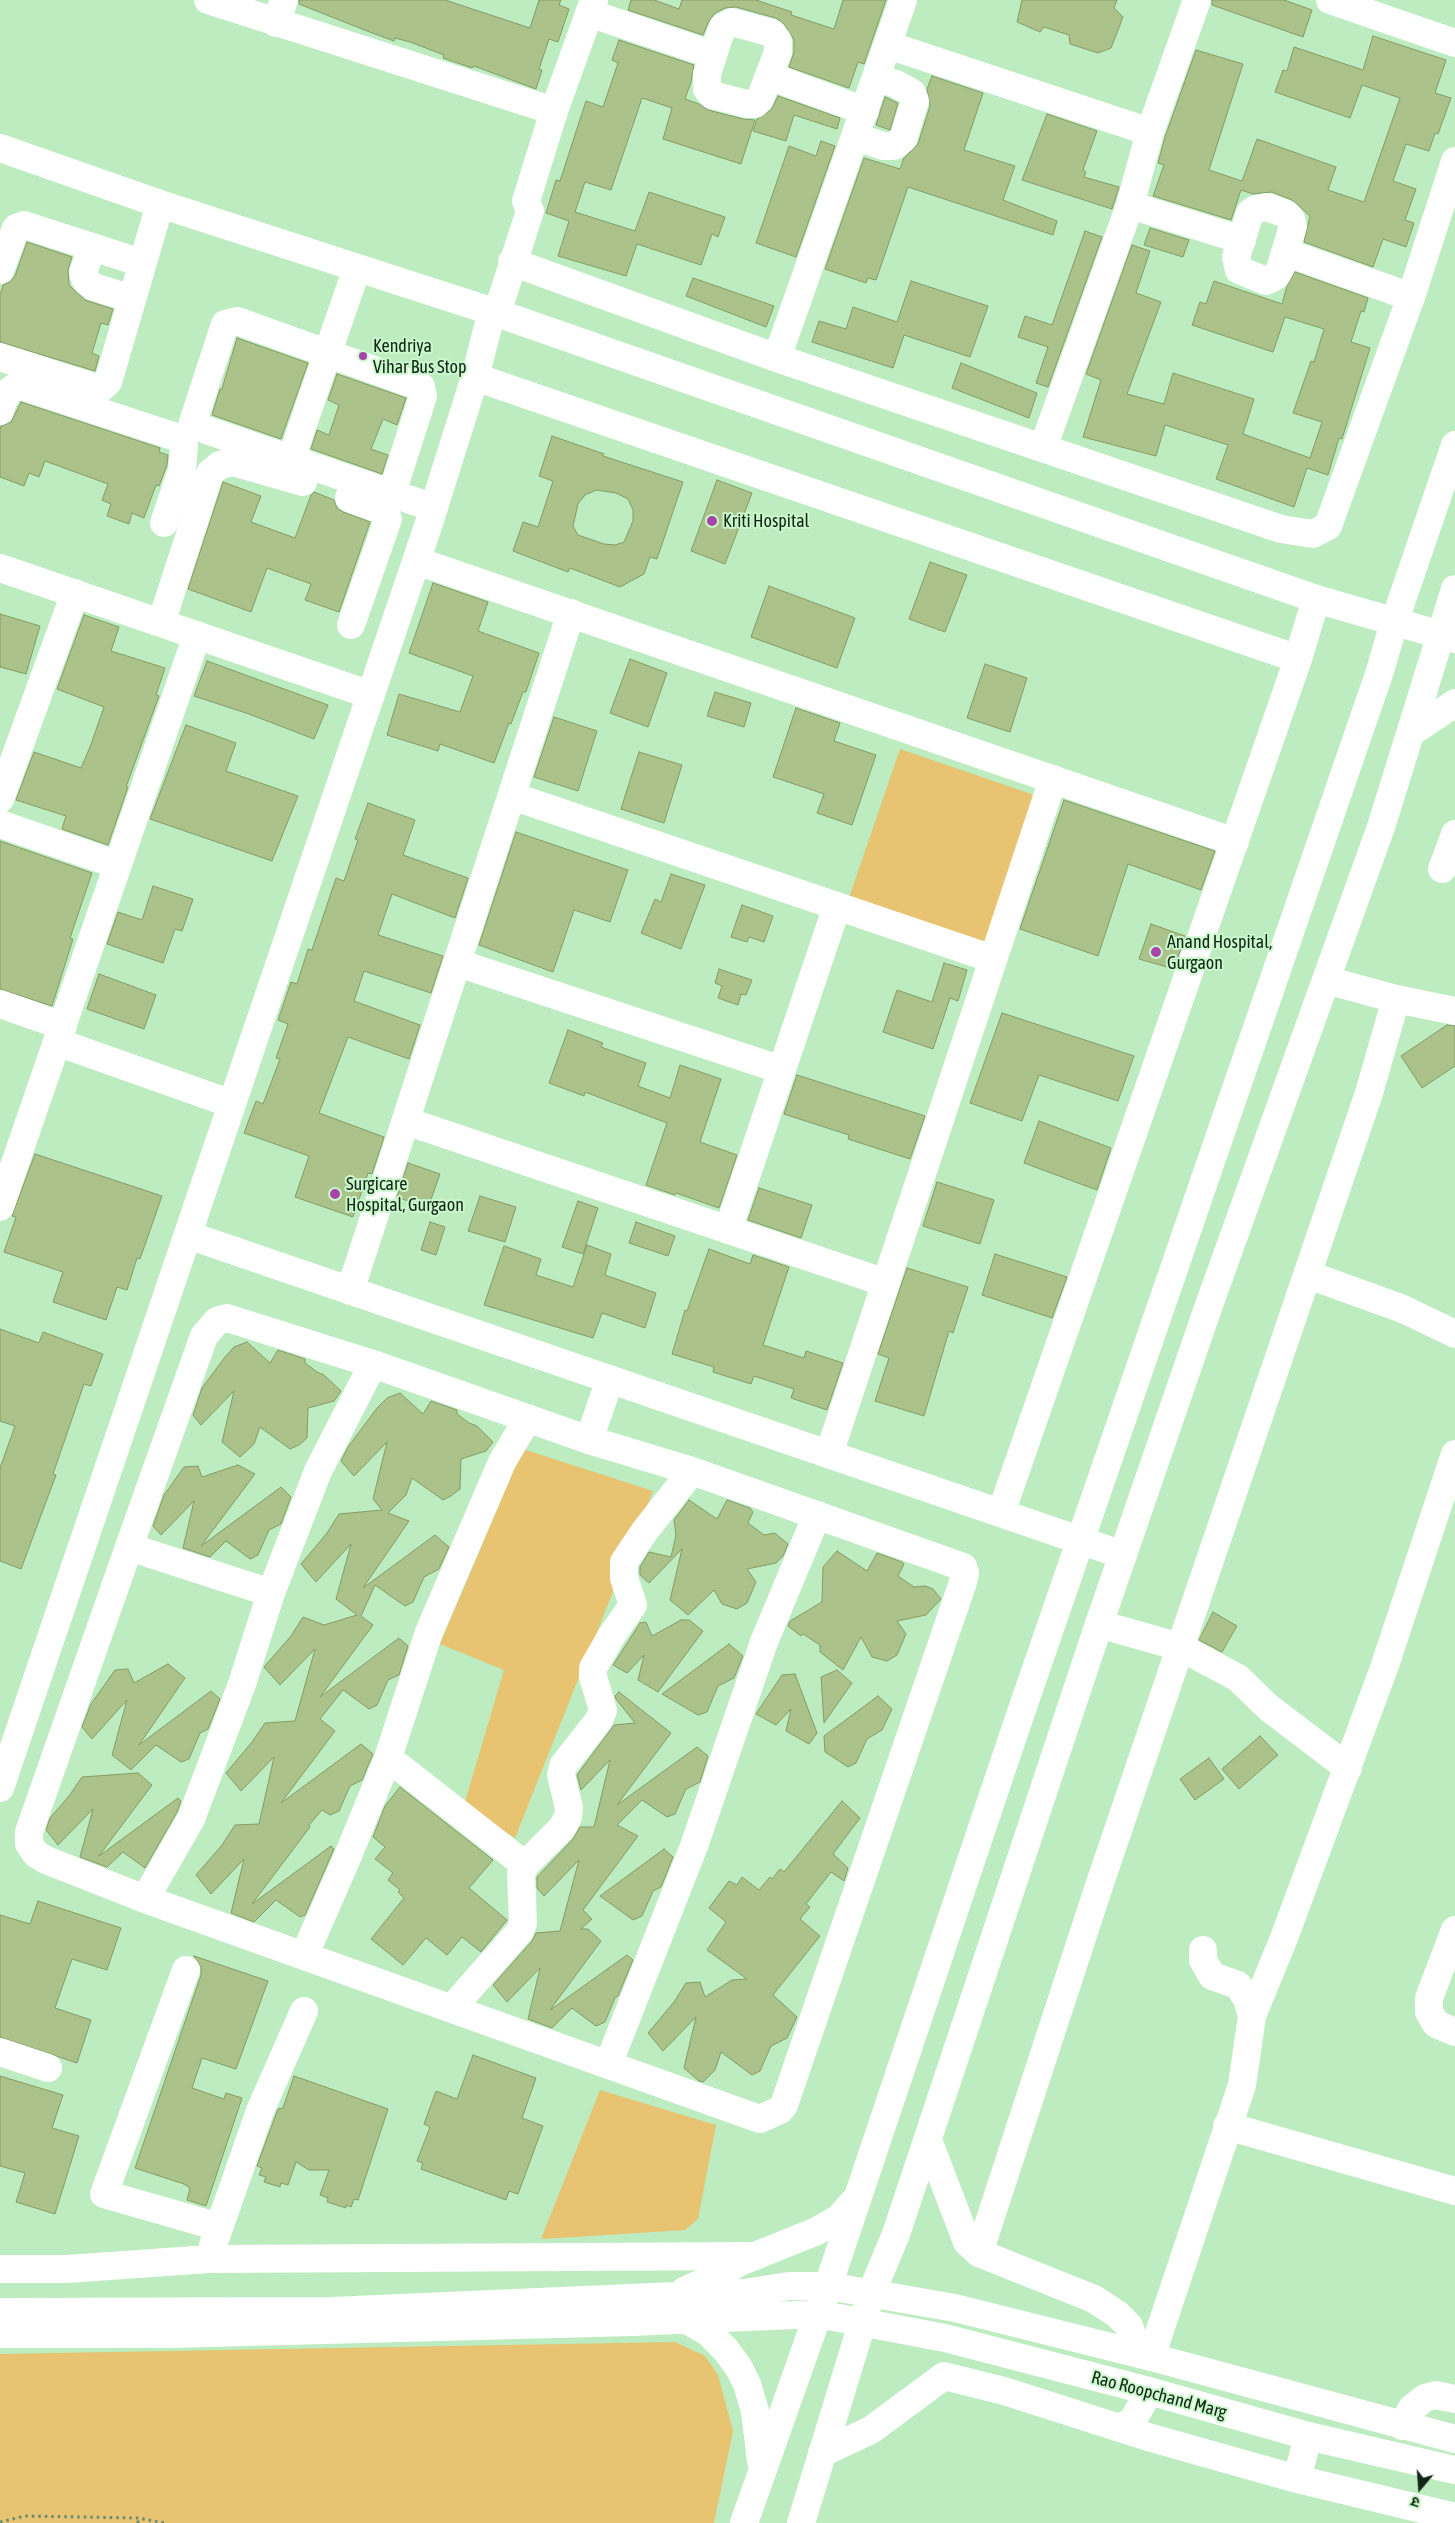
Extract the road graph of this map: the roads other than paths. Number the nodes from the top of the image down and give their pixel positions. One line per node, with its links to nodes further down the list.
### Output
1 (208, 0): 6 (street)
2 (903, 0): 8 (street)
3 (1197, 0): 14 (street)
4 (1330, 0): 7 (street)
5 (592, 7): 9 (street); 13 (street)
6 (280, 12): 13 (street)
7 (1455, 43)
8 (888, 45): 11 (street); 14 (street)
9 (713, 55): 10 (street); 10 (street)
10 (769, 76): 12 (street)
11 (877, 78): 12 (street); 15 (street)
12 (865, 111): 15 (street)
13 (554, 112): 18 (street)
14 (1150, 132): 20 (street)
15 (856, 137): 35 (street)
16 (0, 148): 19 (street)
17 (1455, 161): 30 (street)
18 (526, 201): 26 (street); 32 (street)
19 (160, 204): 27 (street); 28 (street)
20 (1130, 205): 23 (street); 39 (street)
21 (0, 222): 22 (street)
22 (0, 227)
23 (1242, 240): 25 (street); 25 (street)
24 (92, 247): 27 (street); 29 (street); 31 (street)
25 (1285, 252): 30 (street)
26 (512, 262): 32 (street); 35 (street)
27 (142, 263): 31 (street)
28 (357, 268): 32 (street); 33 (street)
29 (0, 270)
30 (1411, 297): 39 (street)
31 (132, 298): 34 (street)
32 (490, 310): 36 (street); 48 (street)
33 (326, 354): 40 (street); 40 (street); 41 (street)
34 (0, 357)
35 (777, 358): 39 (street)
36 (475, 377): 42 (street); 55 (street)
37 (0, 411): 43 (street)
38 (1455, 446): 51 (street)
39 (1043, 448)
40 (291, 459): 41 (street)
41 (392, 493): 42 (street)
42 (434, 508): 44 (street)
43 (164, 523)
44 (417, 561): 49 (street); 56 (street)
45 (0, 568): 47 (street)
46 (1455, 589): 54 (street)
47 (74, 593): 50 (street); 61 (street)
48 (1316, 599): 51 (street); 55 (street)
49 (571, 612): 59 (street); 60 (street)
50 (161, 623): 52 (street); 53 (street)
51 (1394, 623): 54 (street); 95 (street)
52 (351, 625)
53 (197, 635): 56 (street); 65 (street)
54 (1448, 636): 58 (street)
55 (1298, 659): 64 (street)
56 (371, 695): 76 (street)
57 (1455, 703): 58 (street)
58 (1412, 732): 70 (street)
59 (1053, 779): 64 (street); 68 (street)
60 (512, 796): 67 (street); 69 (street)
61 (0, 799)
62 (0, 824): 65 (street)
63 (1455, 834): 66 (street)
64 (1235, 842): 93 (street)
65 (118, 865): 74 (street)
66 (1442, 869)
67 (837, 906): 68 (street); 75 (street)
68 (993, 959): 83 (street)
69 (458, 962): 75 (street); 77 (street)
70 (1326, 980): 71 (street); 97 (street)
71 (1396, 999): 73 (street); 82 (street)
72 (0, 1004): 74 (street)
73 (1455, 1011)
74 (60, 1034): 76 (street); 78 (street)
75 (782, 1070): 80 (street)
76 (232, 1104): 81 (street)
77 (406, 1121): 80 (street); 84 (street)
78 (10, 1148): 79 (street)
79 (0, 1207)
80 (728, 1230): 83 (street)
81 (188, 1235): 84 (street); 101 (street)
82 (1309, 1275): 85 (street); 100 (street)
83 (886, 1283): 90 (street)
84 (350, 1290): 87 (street)
85 (1455, 1334)
86 (373, 1364): 88 (street); 96 (street); 98 (street)
87 (610, 1379): 89 (street); 90 (street)
88 (528, 1418): 89 (street); 102 (street)
89 (589, 1440): 92 (street)
90 (829, 1454): 93 (street)
91 (1455, 1454): 103 (street)
92 (692, 1470): 94 (street); 105 (street)
93 (1001, 1513): 95 (street)
94 (817, 1515): 116 (street); 116 (street)
95 (1081, 1540): 97 (street); 121 (street)
96 (129, 1547): 98 (street); 106 (street)
97 (1123, 1555): 99 (street)
98 (271, 1593): 106 (street)
99 (1099, 1624): 100 (street); 119 (street)
100 (1180, 1647): 103 (street); 123 (street)
101 (10, 1724): 104 (street)
102 (388, 1758): 105 (street); 109 (street)
103 (1348, 1768): 113 (street)
104 (0, 1788)
105 (525, 1865): 111 (street)
106 (146, 1899): 109 (street)
107 (1455, 1930): 114 (street)
108 (1203, 1950): 113 (street)
109 (304, 1956): 111 (street)
110 (186, 1970): 122 (street)
111 (452, 2008): 116 (street)
112 (304, 2011): 122 (street)
113 (1252, 2016): 118 (street)
114 (1455, 2032)
115 (0, 2052): 117 (street)
116 (608, 2065)
117 (48, 2068)
118 (1227, 2126): 120 (street); 134 (street)
119 (928, 2140): 123 (street); 128 (street)
120 (1455, 2191)
121 (858, 2197): 124 (street); 127 (street)
122 (219, 2227): 125 (street)
123 (979, 2253): 134 (street)
124 (755, 2256): 125 (street); 129 (street)
125 (209, 2259): 126 (street)
126 (0, 2269)
127 (828, 2286): 128 (street, Rao Roopchand Marg); 129 (street, Rao Roopchand Marg); 131 (street)
128 (872, 2294): 132 (street); 134 (street, Rao Roopchand Marg)
129 (678, 2308): 130 (street); 131 (street, Rao Roopchand Marg); 133 (street); 142 (street)
130 (0, 2312)
131 (818, 2314): 132 (street, Rao Roopchand Marg); 142 (street)
132 (863, 2322): 135 (street, Rao Roopchand Marg); 141 (street)
133 (0, 2334)
134 (1145, 2355): 137 (street, Rao Roopchand Marg)
135 (1149, 2391): 138 (street); 139 (street, Rao Roopchand Marg)
136 (1455, 2399): 137 (street)
137 (1402, 2426): 140 (street, Rao Roopchand Marg)
138 (1120, 2428): 141 (street); 144 (street)
139 (1308, 2436): 143 (street, Rao Roopchand Marg); 144 (street)
140 (1455, 2439)
141 (822, 2453): 147 (street)
142 (761, 2470): 146 (street)
143 (1455, 2470)
144 (1297, 2479): 145 (street)
145 (1455, 2517)
146 (744, 2523)
147 (801, 2523)

